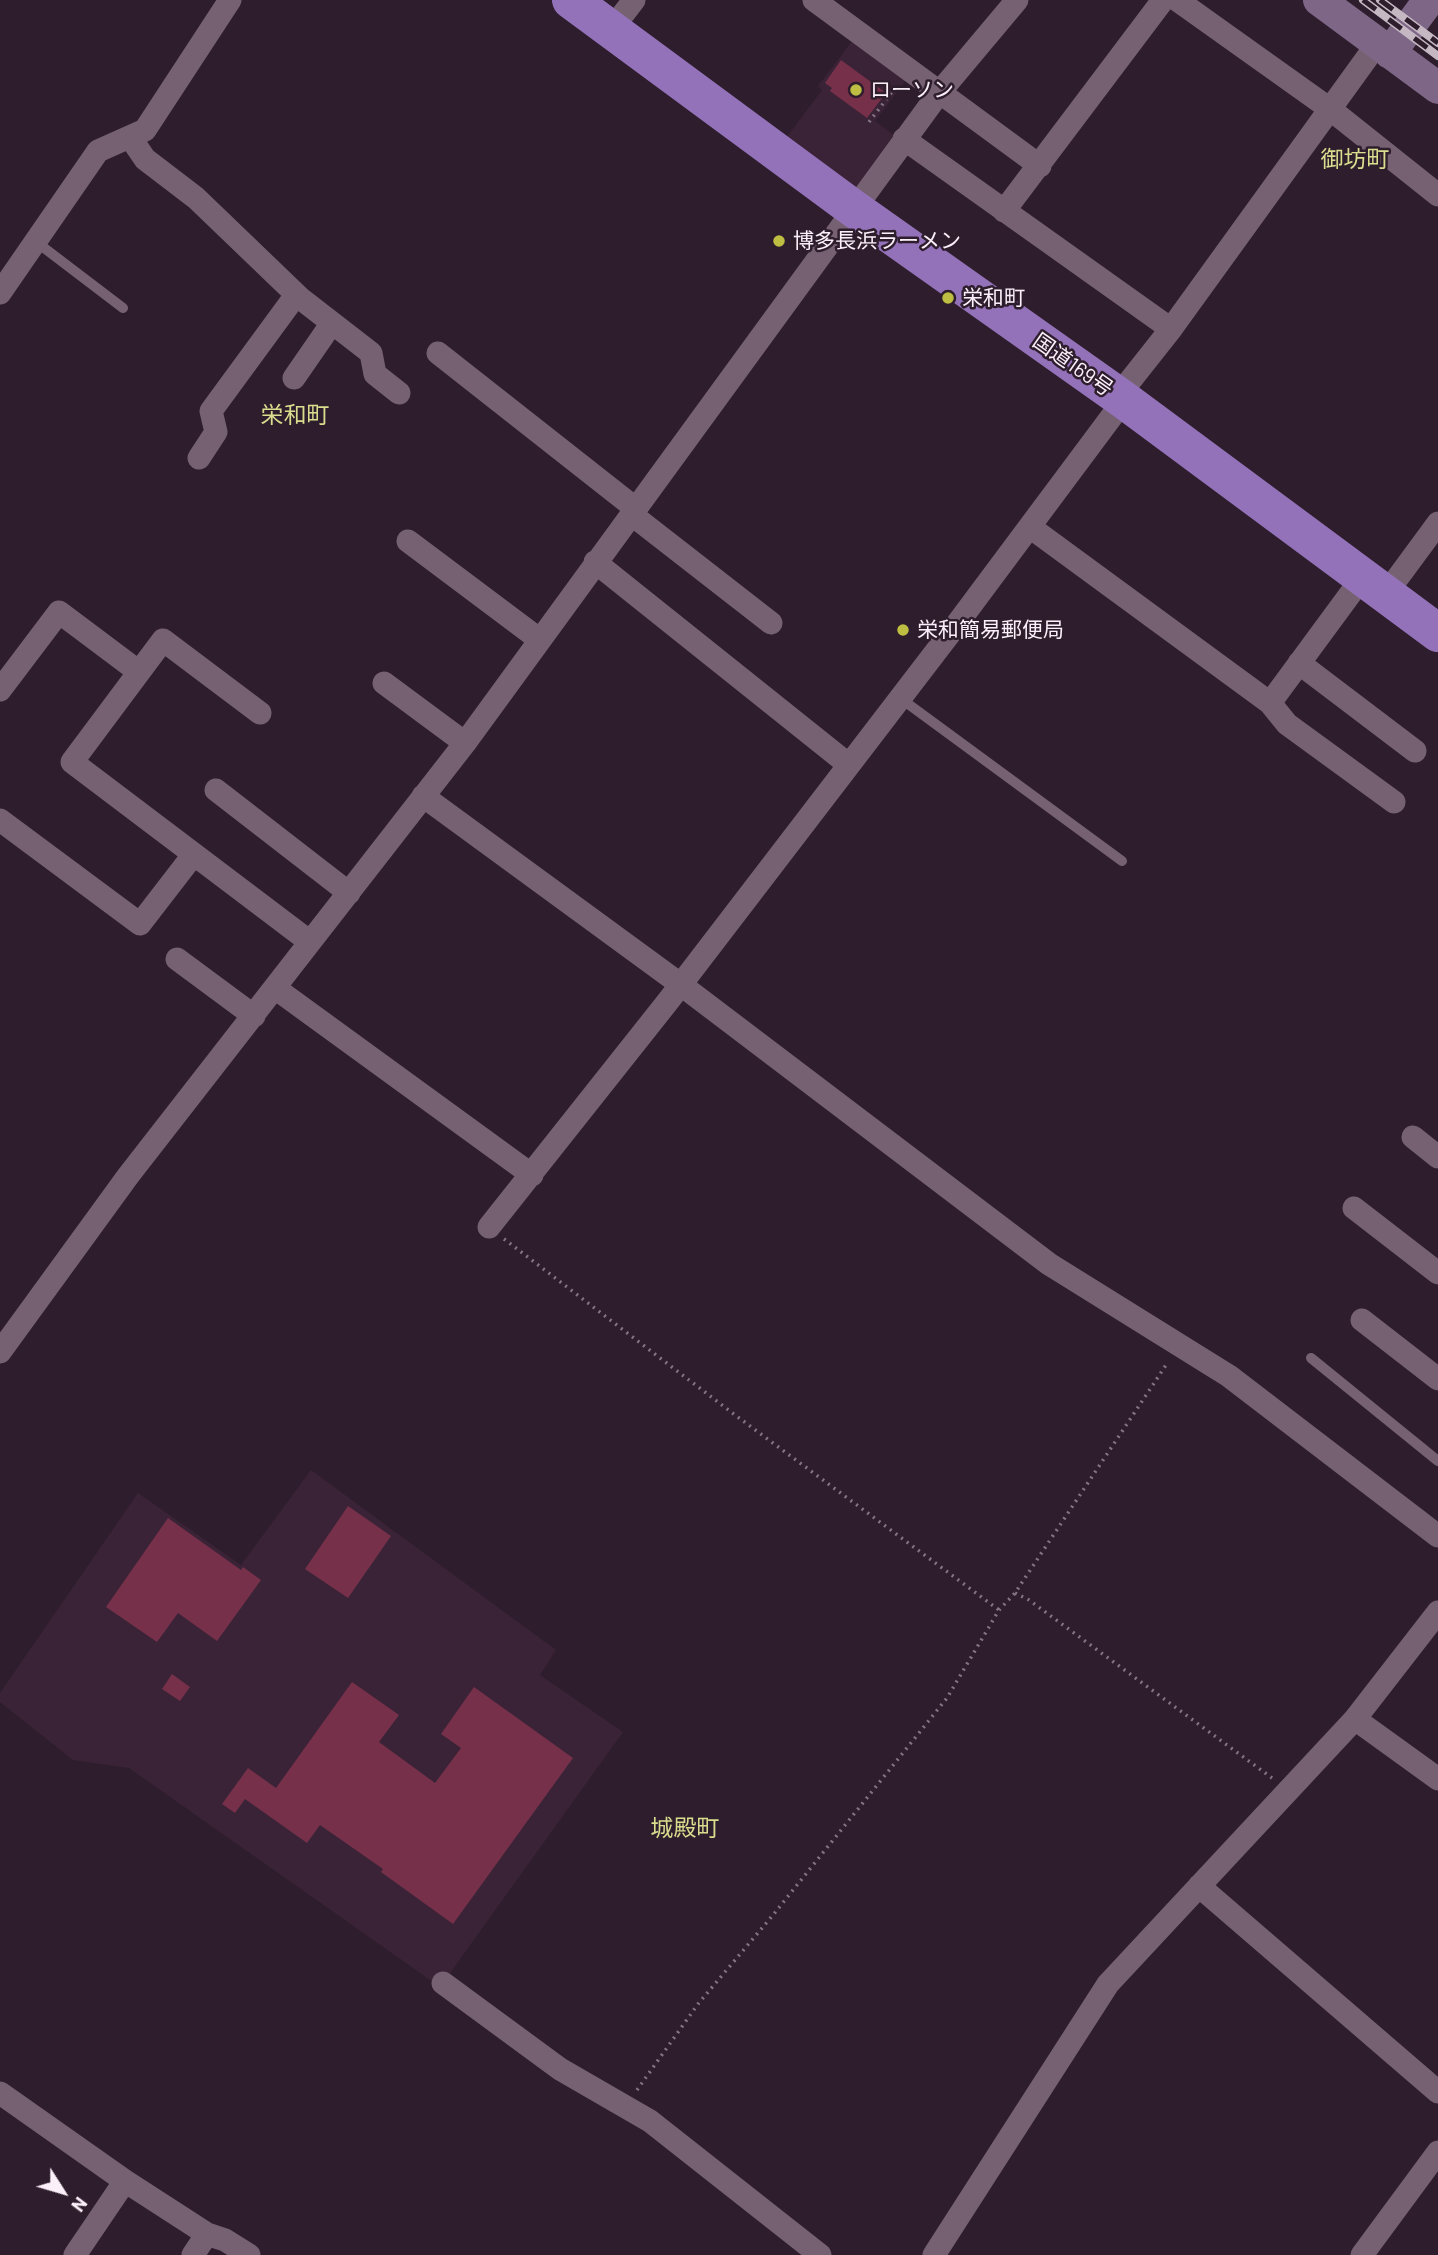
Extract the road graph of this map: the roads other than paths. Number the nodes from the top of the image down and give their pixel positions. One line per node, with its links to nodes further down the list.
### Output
1 (571, 0): 10 (highway, 国道169号)
2 (634, 0): 10 (street)
3 (814, 0): 13 (street)
4 (1017, 0): 13 (street)
5 (1163, 0): 17 (street)
6 (1177, 0): 14 (street)
7 (1319, 0): 11 (street)
8 (1429, 0): 11 (street)
9 (224, 3): 15 (street)
10 (611, 30): 19 (highway, 国道169号)
11 (1384, 48): 12 (street); 14 (street)
12 (1438, 88)
13 (939, 93): 16 (street); 17 (street)
14 (1330, 109): 18 (street); 26 (street)
15 (130, 137): 21 (street); 23 (street)
16 (904, 139): 19 (street); 20 (street)
17 (1040, 166): 20 (street)
18 (1438, 195)
19 (853, 208): 30 (highway, 国道169号); 32 (street)
20 (1004, 211): 26 (street)
21 (36, 242): 22 (street); 24 (lane)
22 (0, 293)
23 (296, 295): 25 (street); 31 (street)
24 (123, 308)
25 (332, 323): 28 (street); 29 (street)
26 (1171, 329): 30 (street)
27 (438, 353): 32 (street)
28 (294, 378)
29 (399, 393)
30 (1121, 398): 34 (street); 37 (highway, 国道169号)
31 (199, 458)
32 (633, 511): 36 (street); 38 (street)
33 (1438, 523): 37 (street)
34 (1030, 527): 45 (street); 46 (street)
35 (408, 541): 40 (street)
36 (595, 562): 40 (street); 50 (street)
37 (1374, 586): 39 (highway, 国道169号); 41 (street)
38 (771, 623)
39 (1438, 634)
40 (540, 640): 48 (street)
41 (1299, 663): 46 (street); 49 (street)
42 (139, 672): 44 (street); 47 (street); 55 (street)
43 (384, 683): 48 (street)
44 (0, 691)
45 (900, 698): 50 (street); 56 (lane)
46 (1270, 703): 53 (street)
47 (260, 713)
48 (465, 743): 52 (street)
49 (1415, 751)
50 (849, 765): 60 (street)
51 (216, 790): 57 (street)
52 (423, 796): 57 (street); 60 (street)
53 (1394, 802)
54 (0, 820): 55 (street)
55 (194, 854): 58 (street)
56 (1122, 861)
57 (349, 893): 58 (street)
58 (310, 942): 61 (street)
59 (177, 959): 62 (street)
60 (680, 985): 65 (street); 74 (street)
61 (275, 988): 62 (street); 65 (street)
62 (254, 1016): 70 (street)
63 (1413, 1138): 64 (street)
64 (1438, 1157)
65 (532, 1175): 67 (street)
66 (1354, 1208): 68 (street)
67 (489, 1227)
68 (1438, 1273)
69 (1362, 1320): 72 (street)
70 (0, 1352)
71 (1311, 1358): 73 (lane)
72 (1438, 1379)
73 (1438, 1461)
74 (1438, 1536)
75 (1438, 1612): 76 (street)
76 (1355, 1719): 77 (street); 78 (street)
77 (1438, 1779)
78 (1199, 1886): 80 (street); 89 (street)
79 (443, 1983): 88 (street)
80 (1438, 2092)
81 (0, 2093): 83 (street)
82 (1438, 2152): 90 (street)
83 (125, 2181): 84 (street); 85 (street)
84 (207, 2234): 86 (street); 87 (street)
85 (75, 2255)
86 (193, 2255)
87 (249, 2255)
88 (820, 2255)
89 (934, 2255)
90 (1362, 2255)

